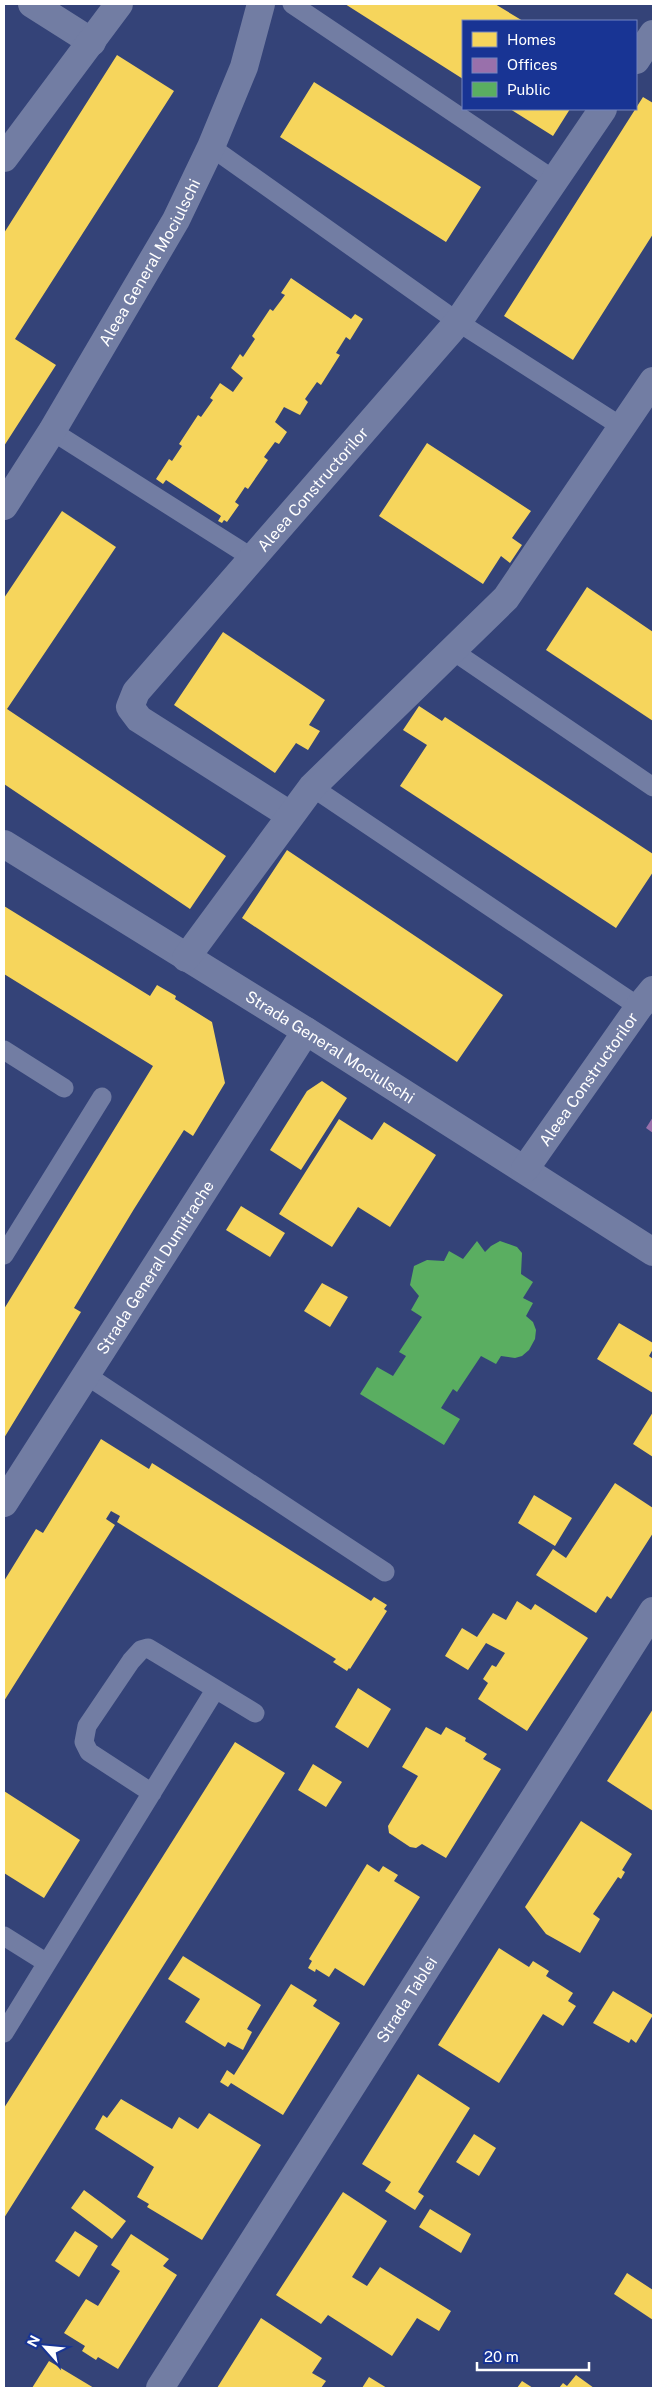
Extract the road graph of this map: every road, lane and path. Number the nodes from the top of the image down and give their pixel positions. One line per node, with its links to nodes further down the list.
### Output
1 (32, 4): 6 (street)
2 (119, 4): 6 (street)
3 (261, 4): 9 (street, Aleea General Mociulschi)
4 (292, 4): 11 (lane)
5 (653, 34): 7 (street)
6 (92, 42): 10 (street)
7 (637, 58)
8 (601, 110): 11 (street, Aleea Constructorilor)
9 (211, 147): 12 (lane); 15 (street, Aleea General Mociulschi)
10 (4, 158)
11 (554, 180): 12 (street, Aleea Constructorilor)
12 (458, 322): 14 (lane); 17 (street, Aleea Constructorilor)
13 (653, 381): 14 (street)
14 (622, 427): 18 (street)
15 (52, 431): 16 (street, Aleea General Mociulschi); 17 (lane)
16 (4, 506)
17 (254, 559): 21 (street, Aleea Constructorilor)
18 (453, 650): 19 (street); 20 (lane)
19 (312, 787): 21 (street); 24 (lane)
20 (653, 787)
21 (290, 814): 23 (street)
22 (4, 844): 23 (street, Strada General Mociulschi)
23 (186, 958): 25 (street, Strada General Mociulschi)
24 (646, 999): 29 (street, Aleea Constructorilor)
25 (306, 1030): 29 (street, Strada General Mociulschi); 32 (street, Strada General Dumitrache)
26 (4, 1050): 27 (lane)
27 (64, 1088)
28 (102, 1097): 31 (lane)
29 (526, 1169): 30 (street, Strada General Mociulschi)
30 (653, 1252)
31 (4, 1255)
32 (86, 1374): 33 (street, Strada General Dumitrache); 34 (lane)
33 (4, 1503)
34 (385, 1572)
35 (653, 1611): 42 (street, Strada Tablei)
36 (216, 1690): 37 (lane); 38 (lane); 38 (lane)
37 (255, 1713)
38 (152, 1793): 40 (lane)
39 (4, 1936): 40 (lane)
40 (47, 1963): 41 (lane)
41 (4, 2033)
42 (160, 2388)

